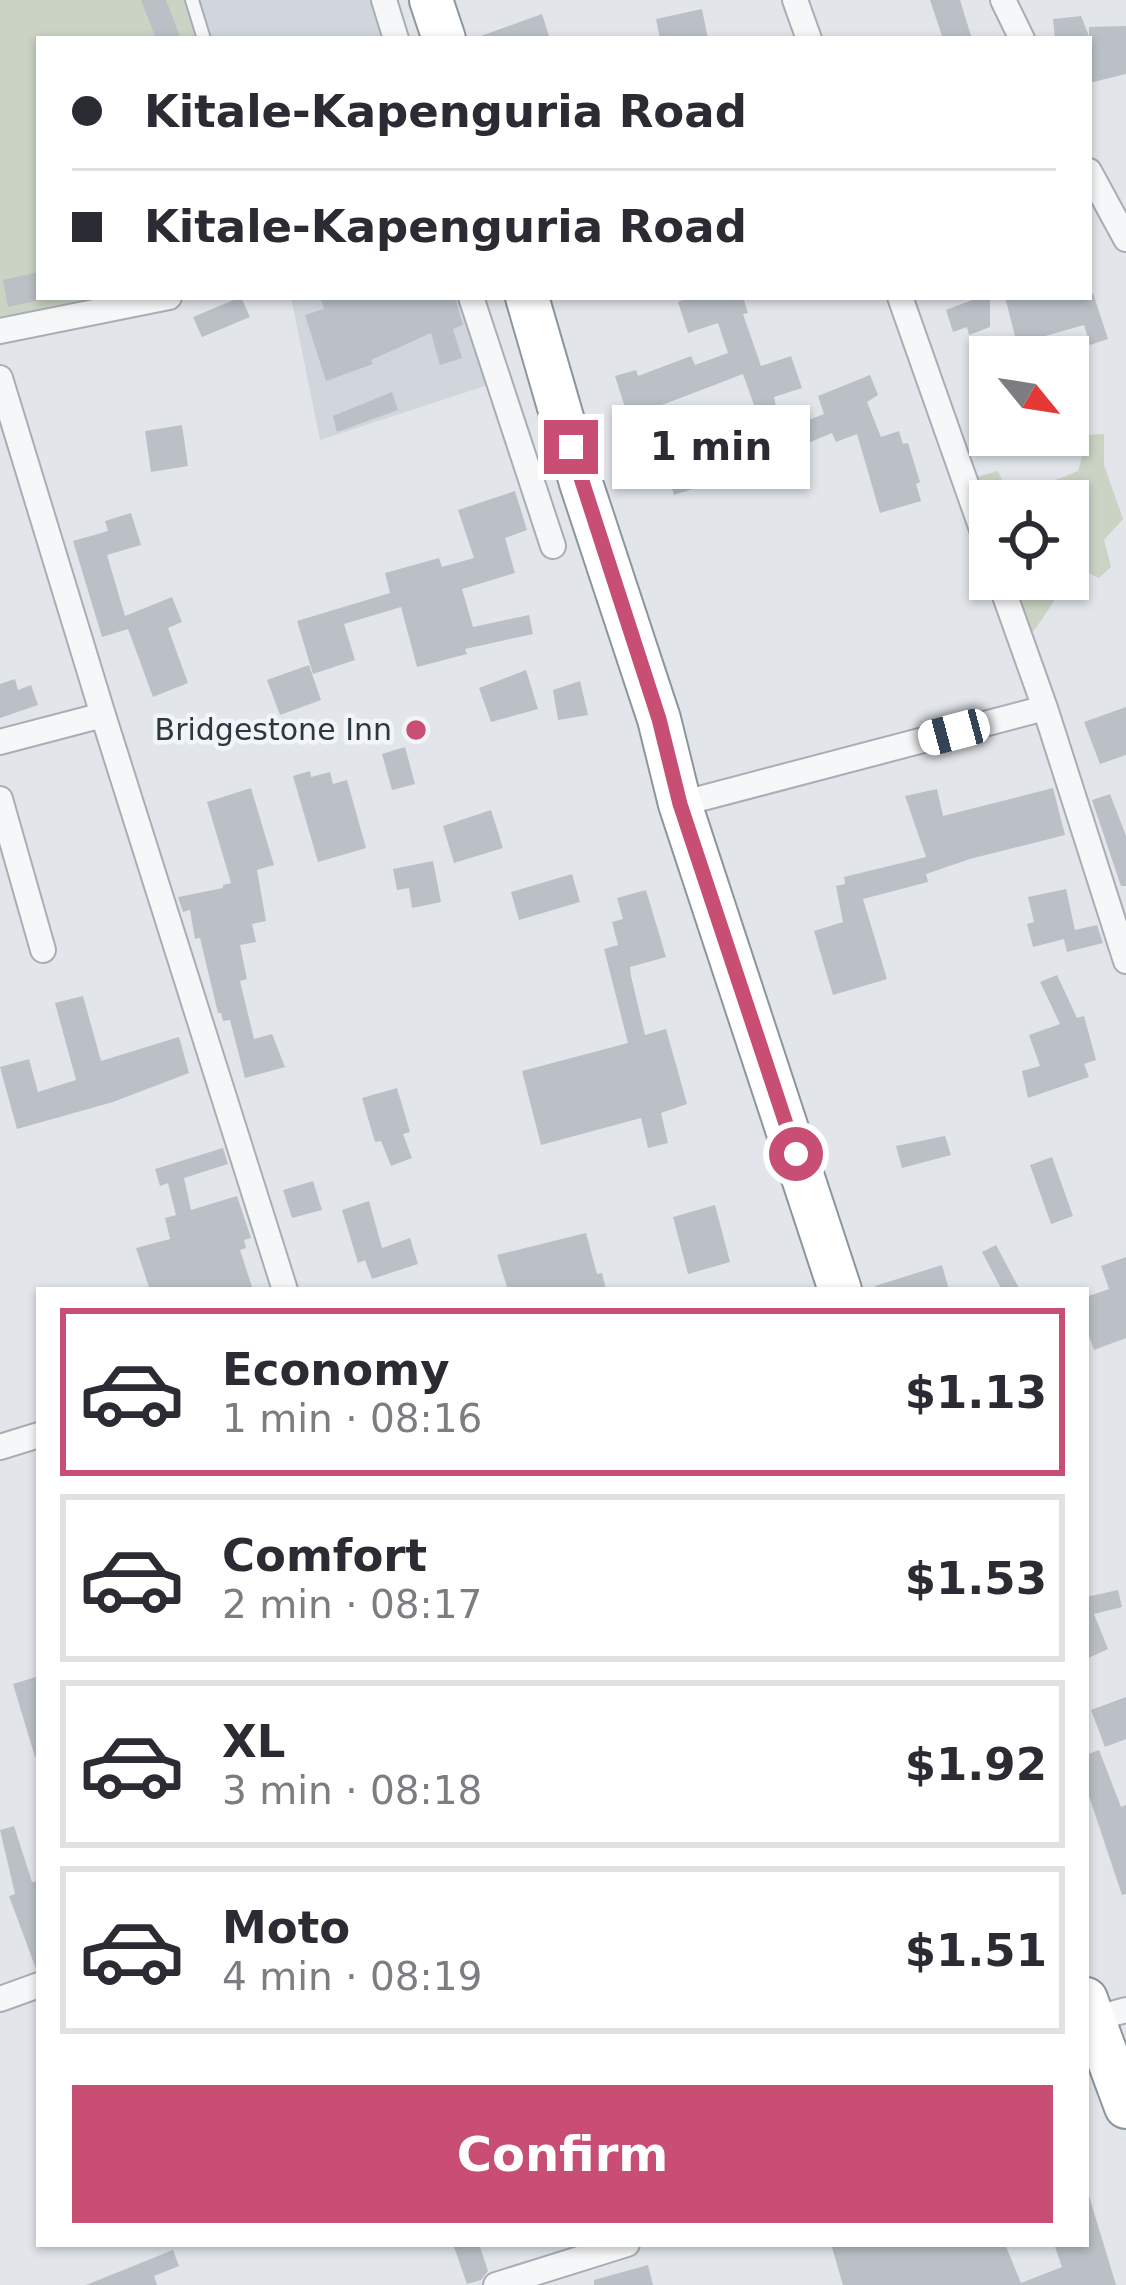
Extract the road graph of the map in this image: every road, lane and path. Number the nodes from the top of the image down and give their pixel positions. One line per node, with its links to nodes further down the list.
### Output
1 (192, 0): 6 (lane)
2 (384, 0): 7 (street)
3 (431, 0): 8 (highway)
4 (796, 0): 9 (street)
5 (1003, 0): 10 (street)
6 (203, 36)
7 (395, 36)
8 (443, 36)
9 (808, 36)
10 (1021, 36)
11 (1092, 177): 12 (street)
12 (1126, 239)
13 (154, 300): 17 (street)
14 (472, 300): 20 (street)
15 (527, 300): 26 (highway)
16 (901, 300): 19 (street)
17 (0, 331)
18 (0, 378): 23 (street)
19 (969, 493)
20 (553, 546)
21 (1007, 600): 22 (street)
22 (1045, 708): 26 (street); 28 (street)
23 (103, 715): 24 (street); 29 (street)
24 (0, 742)
25 (0, 800): 27 (street)
26 (680, 804): 30 (highway)
27 (44, 950)
28 (1126, 961)
29 (283, 1287)
30 (840, 1287)
31 (36, 1436): 32 (street)
32 (0, 1447)
33 (36, 1986): 34 (street)
34 (0, 1999)
35 (1102, 2009): 36 (highway)
36 (1109, 2094)
37 (617, 2247): 38 (street)
38 (496, 2285)

